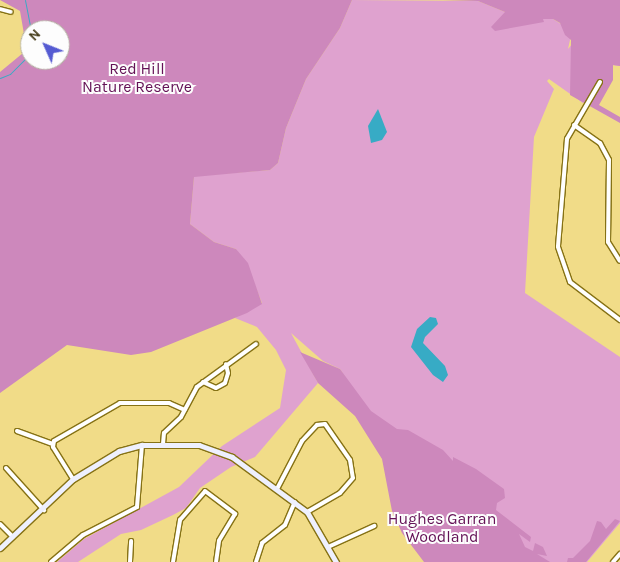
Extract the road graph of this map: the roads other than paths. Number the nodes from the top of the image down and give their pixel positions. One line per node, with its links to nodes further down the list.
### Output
1 (0, 9): 2 (street)
2 (11, 12)
3 (600, 82): 4 (street)
4 (574, 125): 5 (street); 6 (street)
5 (620, 261)
6 (620, 320)
7 (256, 344): 8 (street)
8 (226, 364): 9 (street); 9 (street)
9 (204, 382): 10 (street)
10 (185, 410): 12 (street); 13 (street)
11 (16, 431): 12 (street)
12 (52, 444): 16 (street)
13 (163, 444): 14 (street); 17 (street)
14 (142, 445): 16 (street); 28 (street)
15 (6, 468): 19 (street)
16 (73, 479): 19 (street)
17 (277, 489): 18 (street); 20 (street)
18 (295, 502): 20 (street); 32 (street)
19 (44, 510): 23 (street)
20 (307, 512): 25 (street)
21 (0, 524): 23 (street)
22 (374, 526): 25 (street)
23 (13, 537): 26 (street)
24 (131, 541): 29 (street)
25 (328, 546): 33 (street)
26 (0, 548)
27 (620, 554): 34 (street)
28 (51, 562)
29 (130, 562)
30 (173, 562): 31 (street)
31 (216, 562)
32 (256, 562)
33 (336, 562)
34 (613, 562)

